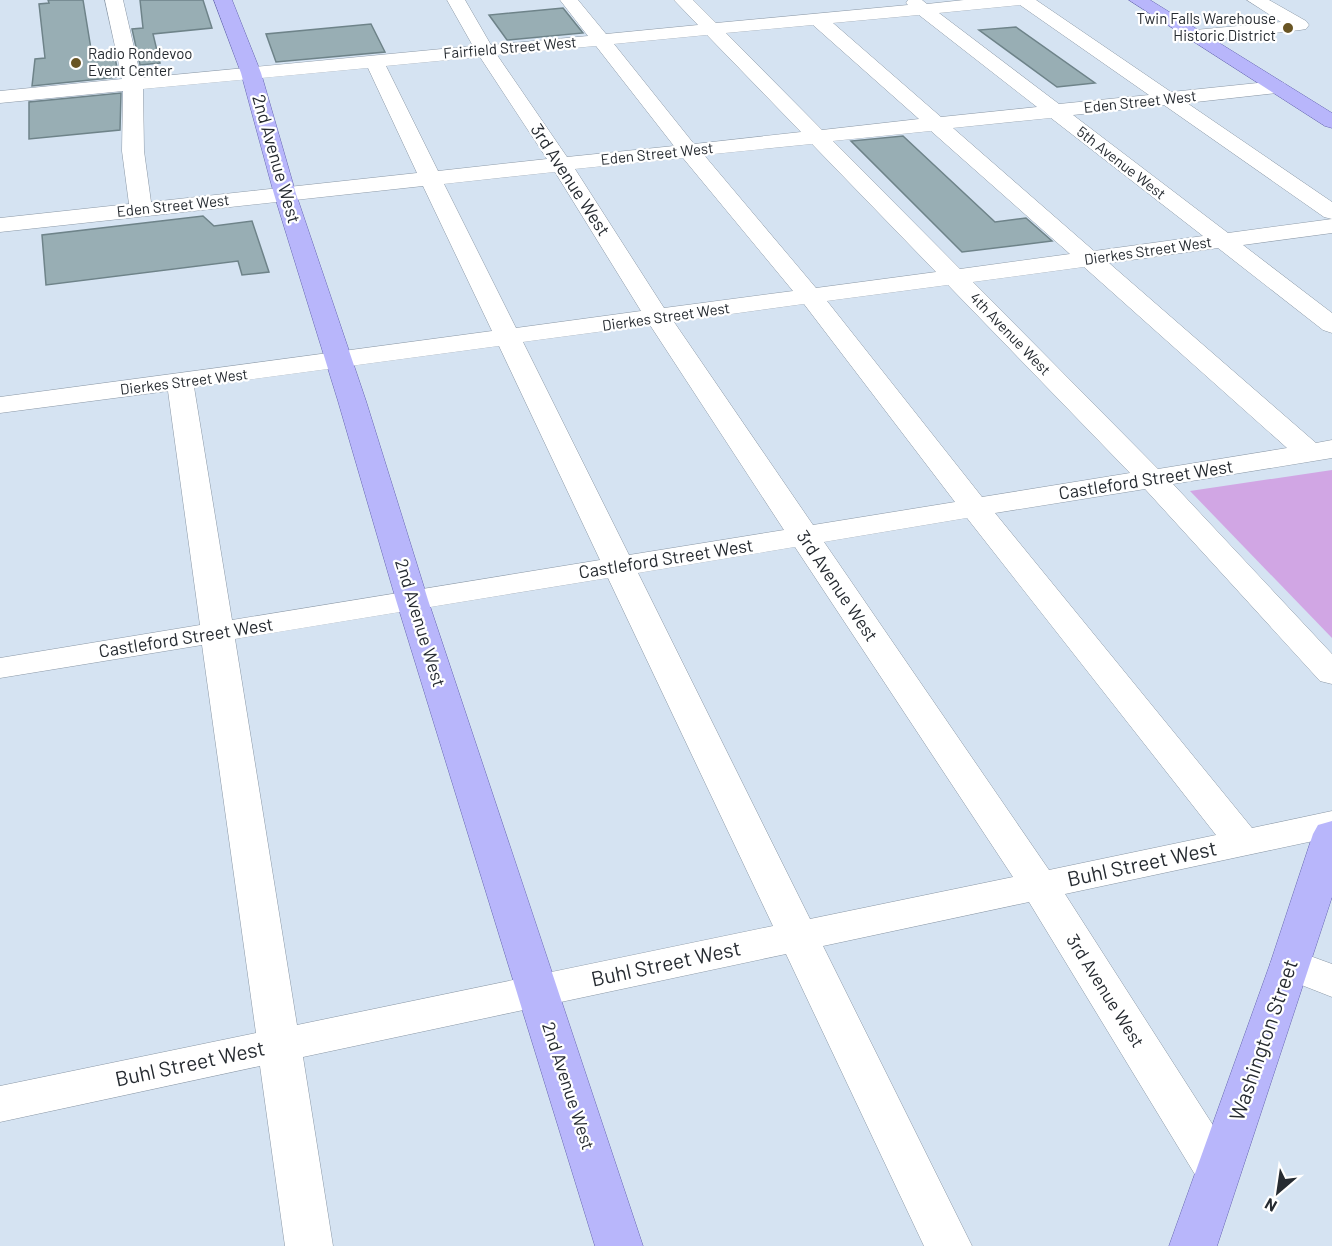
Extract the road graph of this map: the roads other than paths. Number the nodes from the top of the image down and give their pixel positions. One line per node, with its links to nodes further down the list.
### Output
1 (114, 0): 17 (street)
2 (223, 0): 16 (main road, 2nd Avenue West)
3 (456, 0): 14 (street, 3rd Avenue West)
4 (569, 0): 13 (street)
5 (683, 0): 11 (street, 4th Avenue West)
6 (1022, 0): 9 (street, Fairfield Street West); 20 (street)
7 (1138, 0): 12 (main road)
8 (1256, 0): 12 (street)
9 (917, 5): 10 (street, Fairfield Street West); 21 (street, 5th Avenue West)
10 (817, 19): 11 (street, Fairfield Street West); 23 (street)
11 (712, 29): 13 (street, Fairfield Street West); 24 (street, 4th Avenue West)
12 (1195, 36): 18 (main road)
13 (601, 40): 14 (street, Fairfield Street West); 25 (street)
14 (485, 51): 15 (street, Fairfield Street West); 26 (street, 3rd Avenue West)
15 (374, 61): 16 (street, Fairfield Street West); 27 (street)
16 (251, 73): 17 (street, Fairfield Street West); 28 (main road, 2nd Avenue West)
17 (133, 84): 19 (street, Fairfield Street West); 29 (street)
18 (1277, 87): 20 (street, Eden Street West); 22 (main road)
19 (0, 97)
20 (1168, 99): 21 (street, Eden Street West); 30 (street)
21 (1054, 111): 23 (street, Eden Street West); 33 (street, 5th Avenue West)
22 (1332, 122)
23 (936, 124): 24 (street, Eden Street West); 34 (street)
24 (816, 137): 25 (street, Eden Street West); 35 (street, 4th Avenue West)
25 (689, 151): 26 (street, Eden Street West); 36 (street)
26 (561, 164): 27 (street, Eden Street West); 37 (street, 3rd Avenue West)
27 (431, 178): 28 (street, Eden Street West); 39 (street)
28 (285, 194): 29 (street, Eden Street West); 40 (main road, 2nd Avenue West)
29 (141, 210): 31 (street, Eden Street West)
30 (1332, 212)
31 (0, 225)
32 (1332, 226): 33 (street, Dierkes Street West)
33 (1222, 241): 34 (street, Dierkes Street West); 38 (street, 5th Avenue West)
34 (1090, 259): 35 (street, Dierkes Street West); 43 (street)
35 (955, 278): 36 (street, Dierkes Street West); 44 (street, 4th Avenue West)
36 (811, 297): 37 (street, Dierkes Street West); 45 (street)
37 (658, 318): 39 (street, Dierkes Street West); 46 (street, 3rd Avenue West)
38 (1332, 326)
39 (507, 338): 40 (street, Dierkes Street West); 47 (street)
40 (338, 361): 41 (street, Dierkes Street West); 48 (main road, 2nd Avenue West)
41 (180, 383): 42 (street, Dierkes Street West); 49 (street)
42 (0, 405)
43 (1321, 451): 44 (street, Castleford Street West)
44 (1152, 479): 45 (street, Castleford Street West); 51 (street, 4th Avenue West)
45 (975, 508): 46 (street, Castleford Street West); 54 (street)
46 (804, 536): 47 (street, Castleford Street West); 55 (street, 3rd Avenue West)
47 (619, 566): 48 (street, Castleford Street West); 56 (street)
48 (412, 600): 49 (street, Castleford Street West); 59 (main road, 2nd Avenue West)
49 (217, 633): 50 (street, Castleford Street West); 60 (street)
50 (0, 668)
51 (1332, 674)
52 (1332, 824): 54 (street, Buhl Street West)
53 (1332, 834): 57 (main road, Washington Street)
54 (1243, 843): 55 (street, Buhl Street West)
55 (1039, 886): 56 (street, Buhl Street West); 62 (street, 3rd Avenue West)
56 (799, 936): 59 (street, Buhl Street West); 65 (street)
57 (1291, 964): 58 (street); 62 (main road, Washington Street)
58 (1332, 981)
59 (537, 991): 60 (street, Buhl Street West); 64 (main road, 2nd Avenue West)
60 (280, 1046): 61 (street, Buhl Street West); 63 (street)
61 (0, 1104)
62 (1218, 1172): 66 (main road, Washington Street)
63 (309, 1246)
64 (619, 1246)
65 (948, 1246)
66 (1193, 1246)

